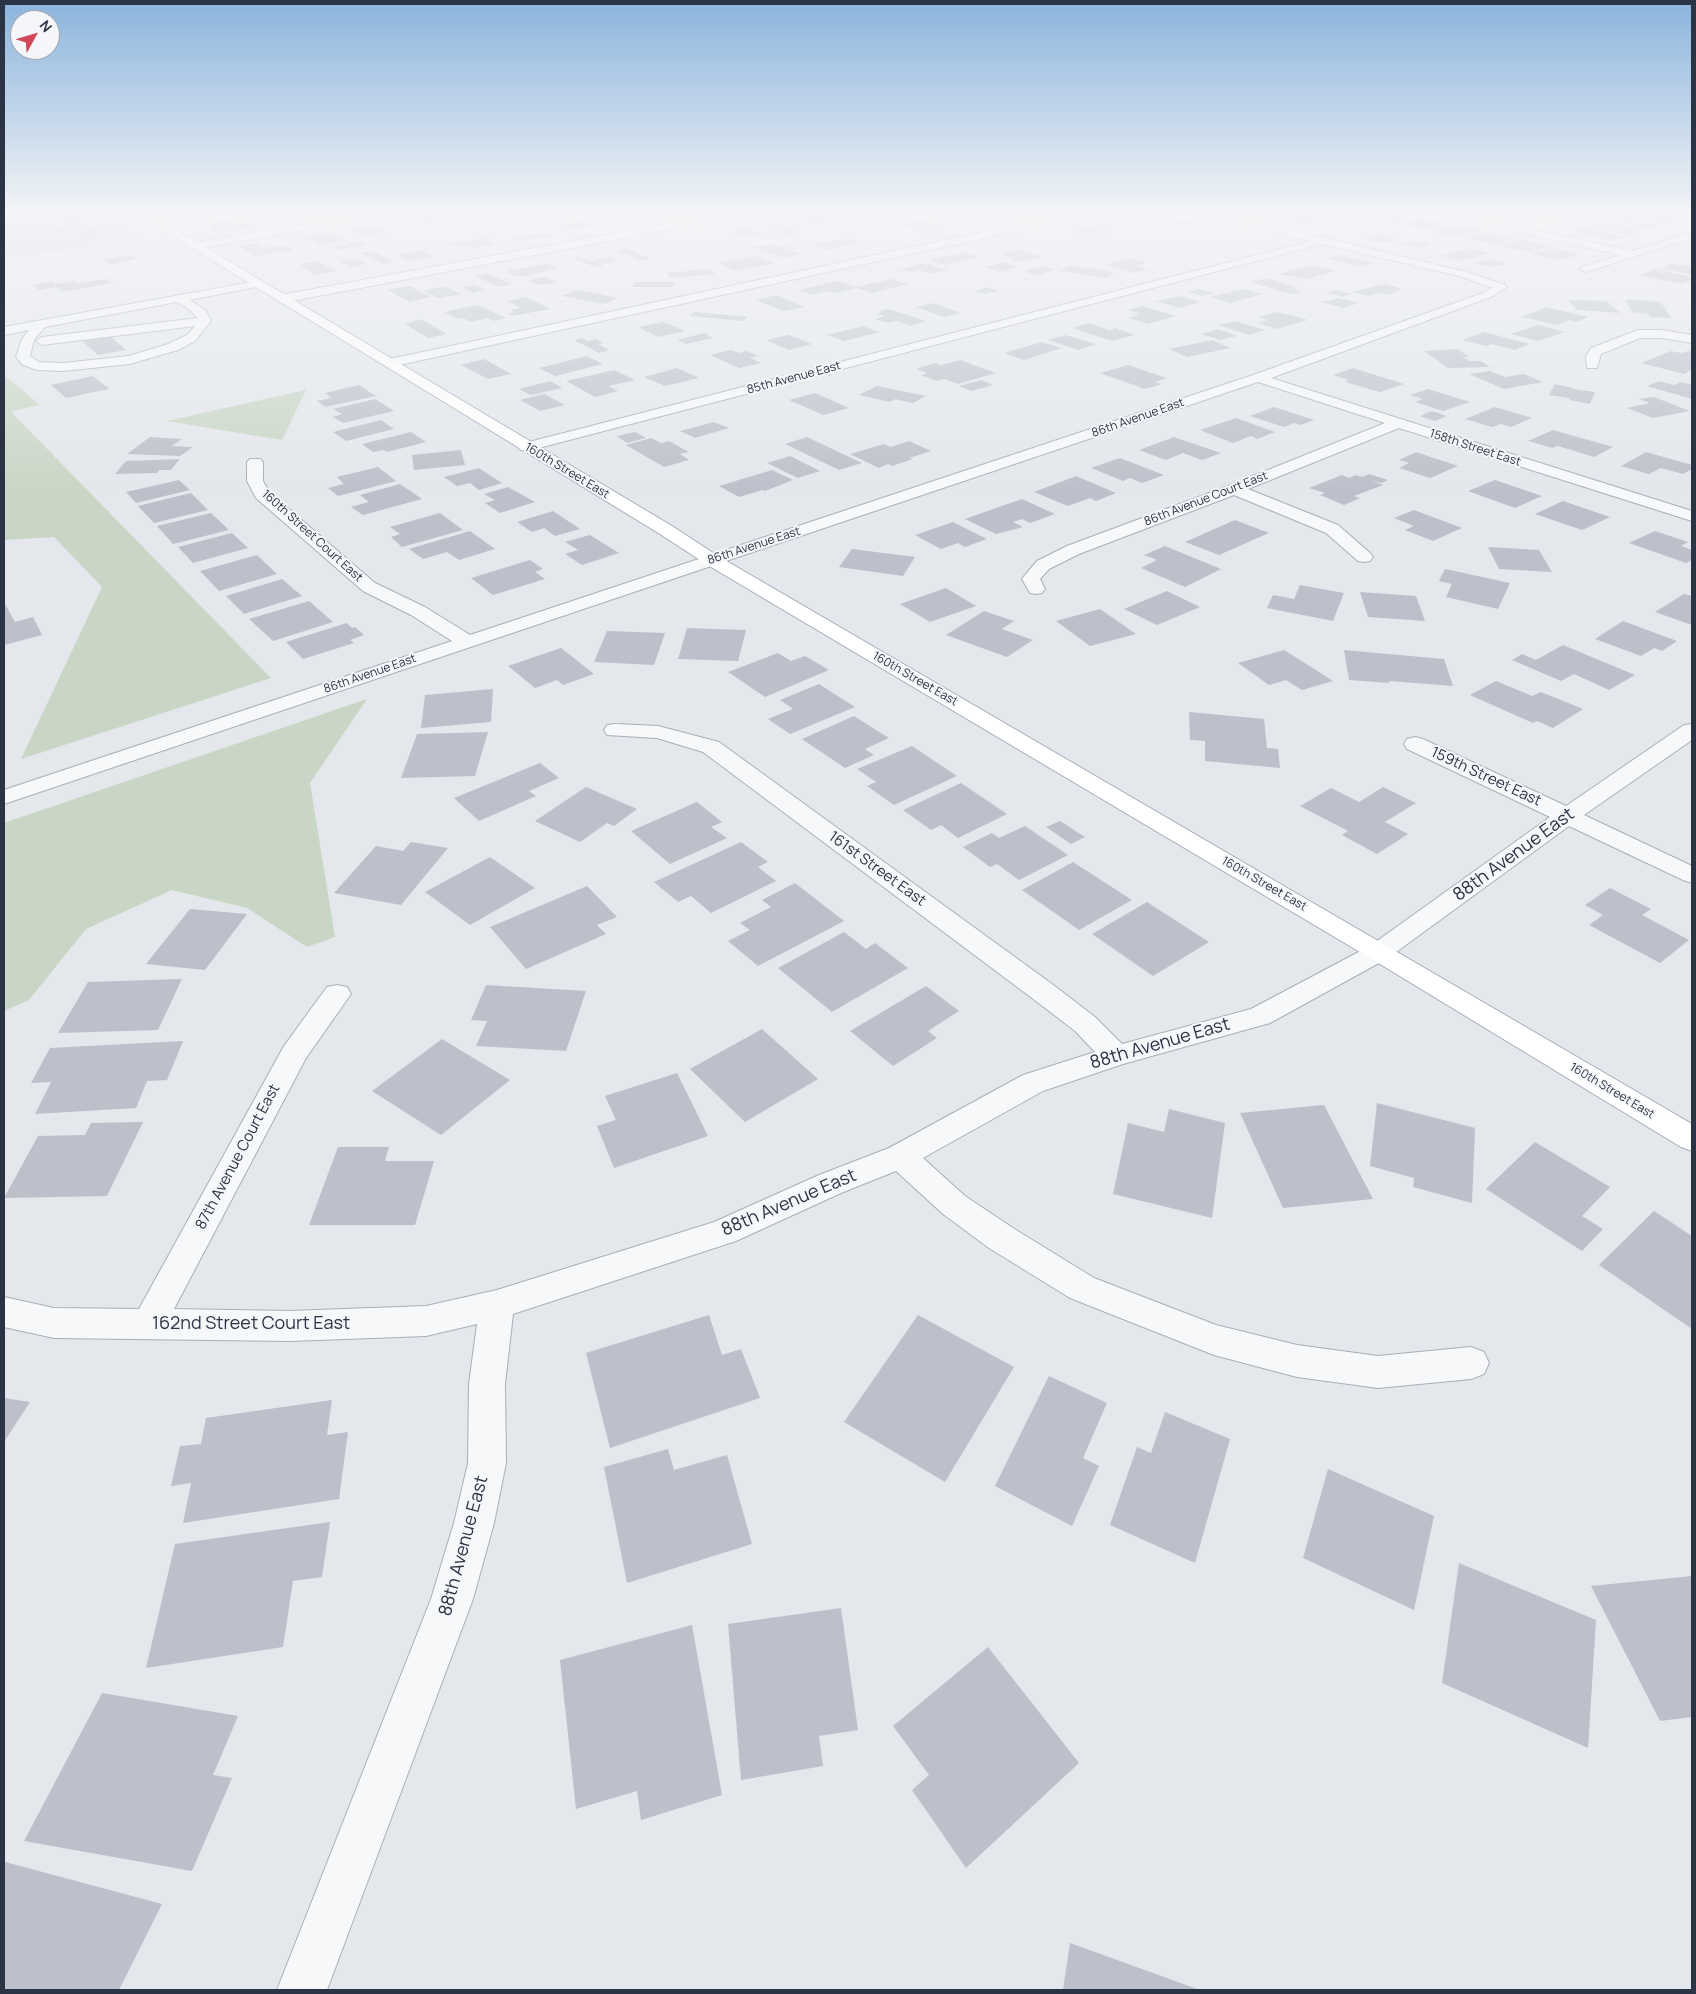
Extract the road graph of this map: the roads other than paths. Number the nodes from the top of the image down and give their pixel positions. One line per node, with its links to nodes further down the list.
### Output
1 (140, 306): 8 (street)
2 (192, 306): 7 (street)
3 (293, 306): 12 (main road, 160th Street East)
4 (654, 306): 12 (street)
5 (1069, 306): 16 (street, 85th Avenue East)
6 (1457, 306): 14 (street, 86th Avenue East)
7 (205, 321): 11 (street); 11 (street)
8 (41, 324): 9 (street); 11 (street)
9 (4, 332)
10 (1692, 338): 13 (street)
11 (26, 343)
12 (390, 363): 16 (main road, 160th Street East)
13 (1592, 365)
14 (1258, 378): 15 (street, 158th Street East); 21 (street, 86th Avenue East)
15 (1398, 423): 18 (street, 86th Avenue Court East); 19 (street, 158th Street East)
16 (526, 447): 21 (main road, 160th Street East)
17 (256, 462): 23 (street, 160th Street Court East)
18 (1234, 489): 20 (street); 22 (street, 86th Avenue Court East)
19 (1692, 516)
20 (1364, 557)
21 (712, 560): 23 (street, 86th Avenue East); 30 (main road, 160th Street East)
22 (1036, 589)
23 (468, 642): 27 (street, 86th Avenue East)
24 (615, 730): 32 (street, 161st Street East)
25 (1692, 730): 28 (street, 88th Avenue East)
26 (1415, 744): 28 (street, 159th Street East)
27 (4, 797)
28 (1567, 816): 29 (street, 159th Street East); 30 (street, 88th Avenue East)
29 (1692, 875)
30 (1379, 952): 32 (street, 88th Avenue East); 33 (main road, 160th Street East)
31 (337, 994): 37 (street, 87th Avenue Court East)
32 (1116, 1056): 34 (street, 88th Avenue East)
33 (1692, 1139)
34 (900, 1156): 35 (street, 88th Avenue East); 38 (street)
35 (497, 1305): 37 (street, 162nd Street Court East); 39 (street, 88th Avenue East)
36 (4, 1312): 37 (street, 162nd Street Court East)
37 (148, 1325)
38 (1470, 1363)
39 (302, 1990)

